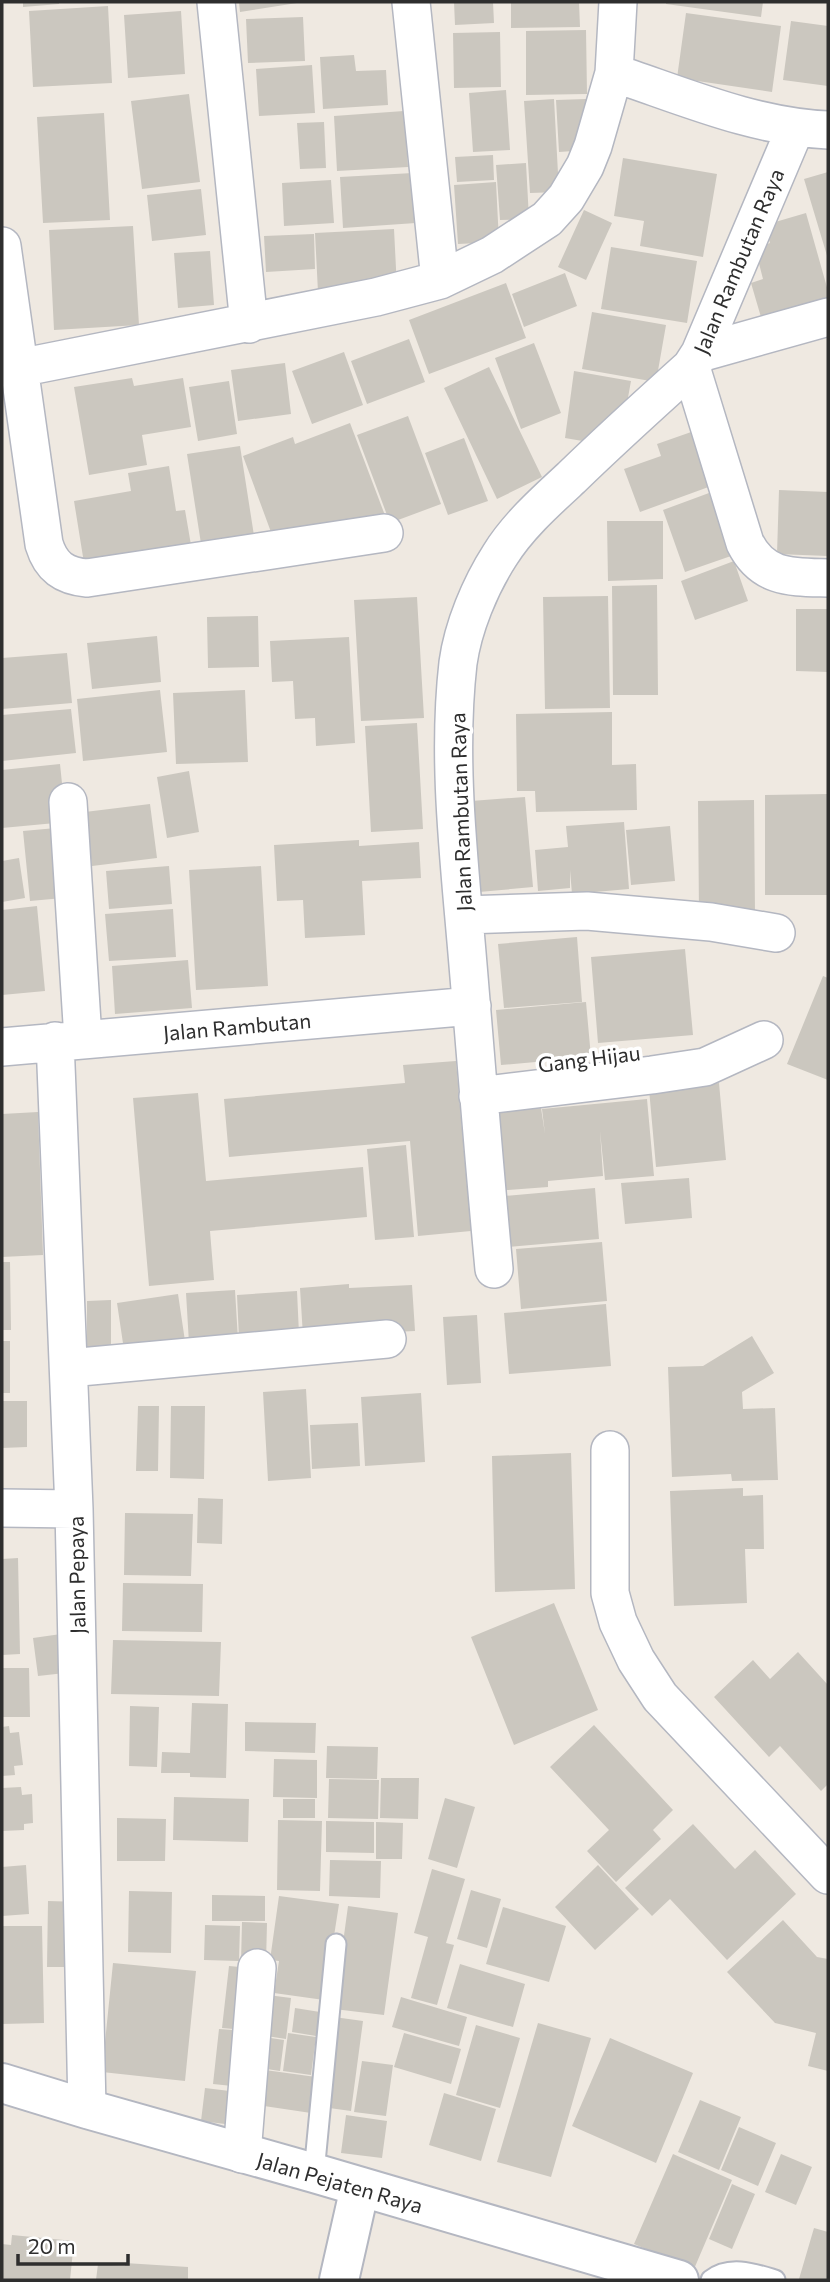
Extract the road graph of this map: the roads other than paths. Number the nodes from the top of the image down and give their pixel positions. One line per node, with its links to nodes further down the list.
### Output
1 (216, 2): 9 (street)
2 (411, 2): 7 (street)
3 (618, 2): 4 (street)
4 (614, 73): 5 (street, Jalan Rambutan Raya); 7 (street)
5 (812, 129): 10 (street, Jalan Rambutan Raya)
6 (2, 246): 11 (street)
7 (440, 280): 9 (street)
8 (828, 317): 10 (street)
9 (249, 324): 11 (street)
10 (696, 360): 13 (street); 15 (street, Jalan Rambutan Raya)
11 (19, 368): 12 (street)
12 (384, 533)
13 (828, 578)
14 (68, 802): 18 (street, Jalan Pepaya)
15 (464, 915): 16 (street); 17 (street, Jalan Rambutan Raya)
16 (776, 933)
17 (472, 1006): 18 (street, Jalan Rambutan); 22 (street, Jalan Rambutan Raya)
18 (69, 1040): 21 (street, Jalan Rambutan); 25 (street, Jalan Pepaya)
19 (764, 1040): 22 (street)
20 (701, 1045): 22 (street, Gang Hijau)
21 (2, 1047)
22 (477, 1084): 23 (street, Jalan Rambutan Raya)
23 (494, 1269)
24 (387, 1339): 25 (street)
25 (69, 1367): 28 (street, Jalan Pepaya)
26 (610, 1450): 29 (street)
27 (2, 1508): 28 (street)
28 (74, 1509): 33 (street, Jalan Pepaya)
29 (828, 1875)
30 (336, 1944): 35 (lane)
31 (257, 1968): 34 (street)
32 (2, 2083): 33 (street, Jalan Pejaten Raya)
33 (87, 2109): 34 (street, Jalan Pejaten Raya)
34 (242, 2154): 35 (street, Jalan Pejaten Raya)
35 (314, 2173): 36 (street, Jalan Pejaten Raya)
36 (360, 2187): 38 (street); 39 (street, Jalan Pejaten Raya)
37 (748, 2276): 40 (lane); 41 (lane)
38 (339, 2280)
39 (679, 2280)
40 (711, 2280)
41 (775, 2280)

